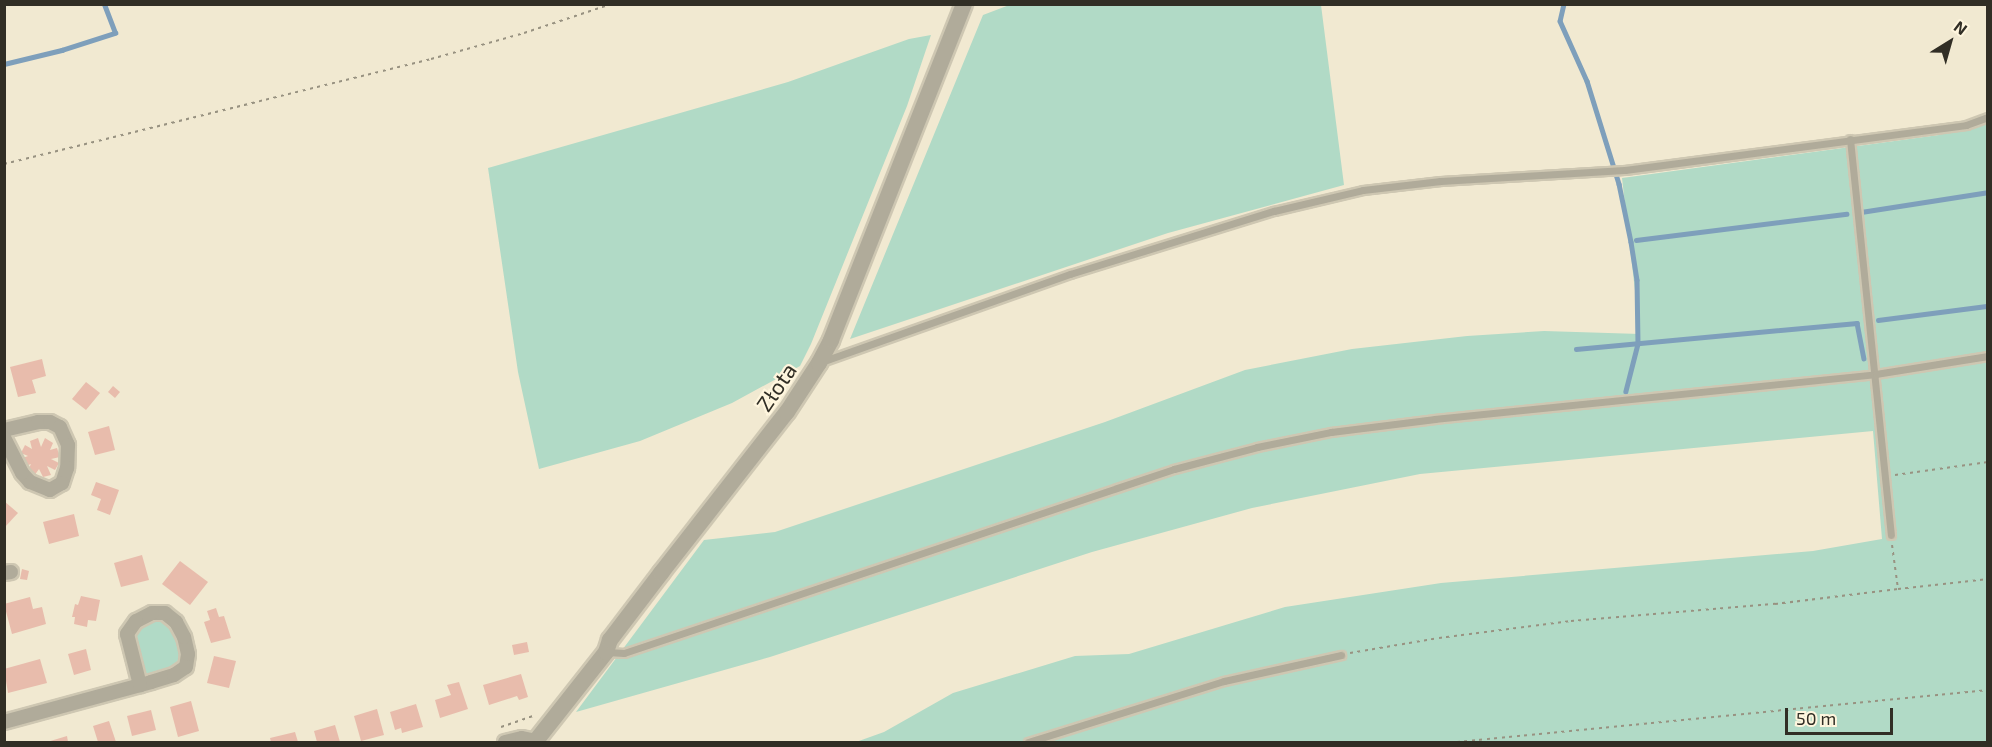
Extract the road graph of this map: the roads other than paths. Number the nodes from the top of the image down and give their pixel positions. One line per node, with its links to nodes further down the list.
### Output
1 (964, 4): 5 (street, Złota)
2 (1988, 117): 3 (lane)
3 (1851, 139): 5 (lane); 6 (lane)
4 (1988, 356): 6 (lane)
5 (819, 363): 10 (street, Złota)
6 (1876, 374): 9 (lane); 10 (lane)
7 (4, 430): 8 (street)
8 (4, 438)
9 (1891, 535)
10 (606, 652): 15 (street, Złota)
11 (1341, 654): 16 (lane)
12 (140, 685): 12 (street); 13 (street)
13 (4, 722)
14 (505, 742): 15 (street)
15 (535, 742)
16 (1028, 742)

